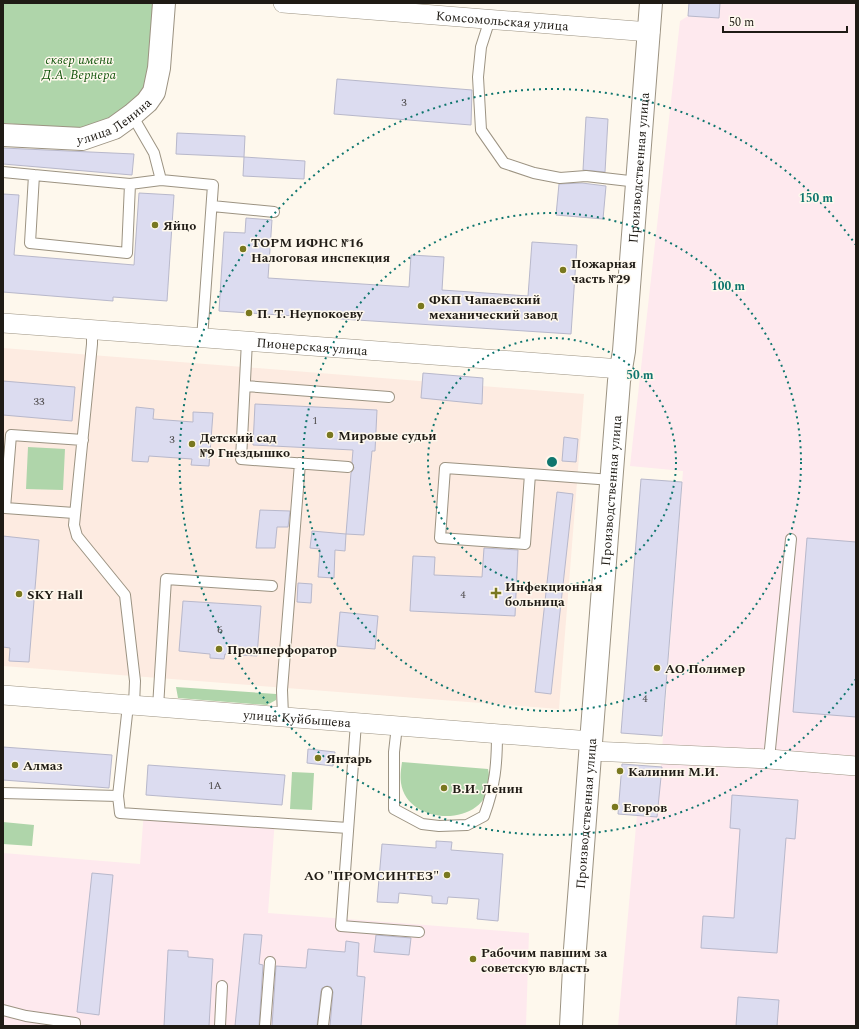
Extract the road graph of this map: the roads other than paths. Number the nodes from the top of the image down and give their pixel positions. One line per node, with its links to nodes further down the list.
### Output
1 (164, 3): 6 (street, улица Ленина)
2 (283, 3): 4 (street, Комсомольская улица)
3 (651, 3): 5 (street, Производственная улица)
4 (490, 19): 5 (street, Комсомольская улица); 11 (lane)
5 (650, 32): 11 (street, Производственная улица)
6 (132, 115): 7 (street, улица Ленина); 10 (lane)
7 (3, 135)
8 (3, 172): 9 (lane)
9 (34, 175): 12 (lane); 12 (lane)
10 (161, 180): 12 (lane); 13 (lane)
11 (638, 182): 19 (street, Производственная улица)
12 (130, 184)
13 (212, 206): 14 (lane); 17 (lane)
14 (274, 212)
15 (3, 323): 16 (street, Пионерская улица)
16 (92, 330): 17 (street, Пионерская улица); 22 (lane)
17 (202, 339): 18 (street, Пионерская улица)
18 (246, 342): 19 (street, Пионерская улица); 20 (lane)
19 (621, 369): 26 (street, Производственная улица)
20 (245, 386): 21 (lane); 23 (lane)
21 (389, 397)
22 (82, 440): 27 (lane); 27 (lane)
23 (300, 463): 24 (lane); 33 (lane)
24 (348, 468)
25 (530, 474): 25 (lane); 26 (lane)
26 (612, 480): 37 (street, Производственная улица)
27 (74, 513): 31 (lane)
28 (792, 539): 38 (lane)
29 (272, 586): 32 (lane)
30 (3, 695): 31 (street, улица Куйбышева)
31 (131, 705): 32 (street, улица Куйбышева); 41 (lane)
32 (158, 707): 33 (street, улица Куйбышева)
33 (283, 716): 34 (street, улица Куйбышева)
34 (356, 722): 35 (street, улица Куйбышева); 42 (lane)
35 (397, 726): 36 (street, улица Куйбышева); 36 (lane)
36 (497, 734): 37 (street, улица Куйбышева)
37 (591, 746): 38 (street, улица Куйбышева); 53 (street, Производственная улица)
38 (769, 759): 39 (street, улица Куйбышева)
39 (856, 766)
40 (3, 793): 41 (lane)
41 (118, 796): 42 (lane)
42 (348, 828): 43 (lane)
43 (419, 932)
44 (270, 962): 51 (lane)
45 (222, 986): 50 (lane)
46 (327, 992): 52 (lane)
47 (3, 1010): 48 (lane)
48 (26, 1021): 49 (lane)
49 (75, 1026)
50 (220, 1026)
51 (265, 1026)
52 (323, 1026)
53 (571, 1026)

